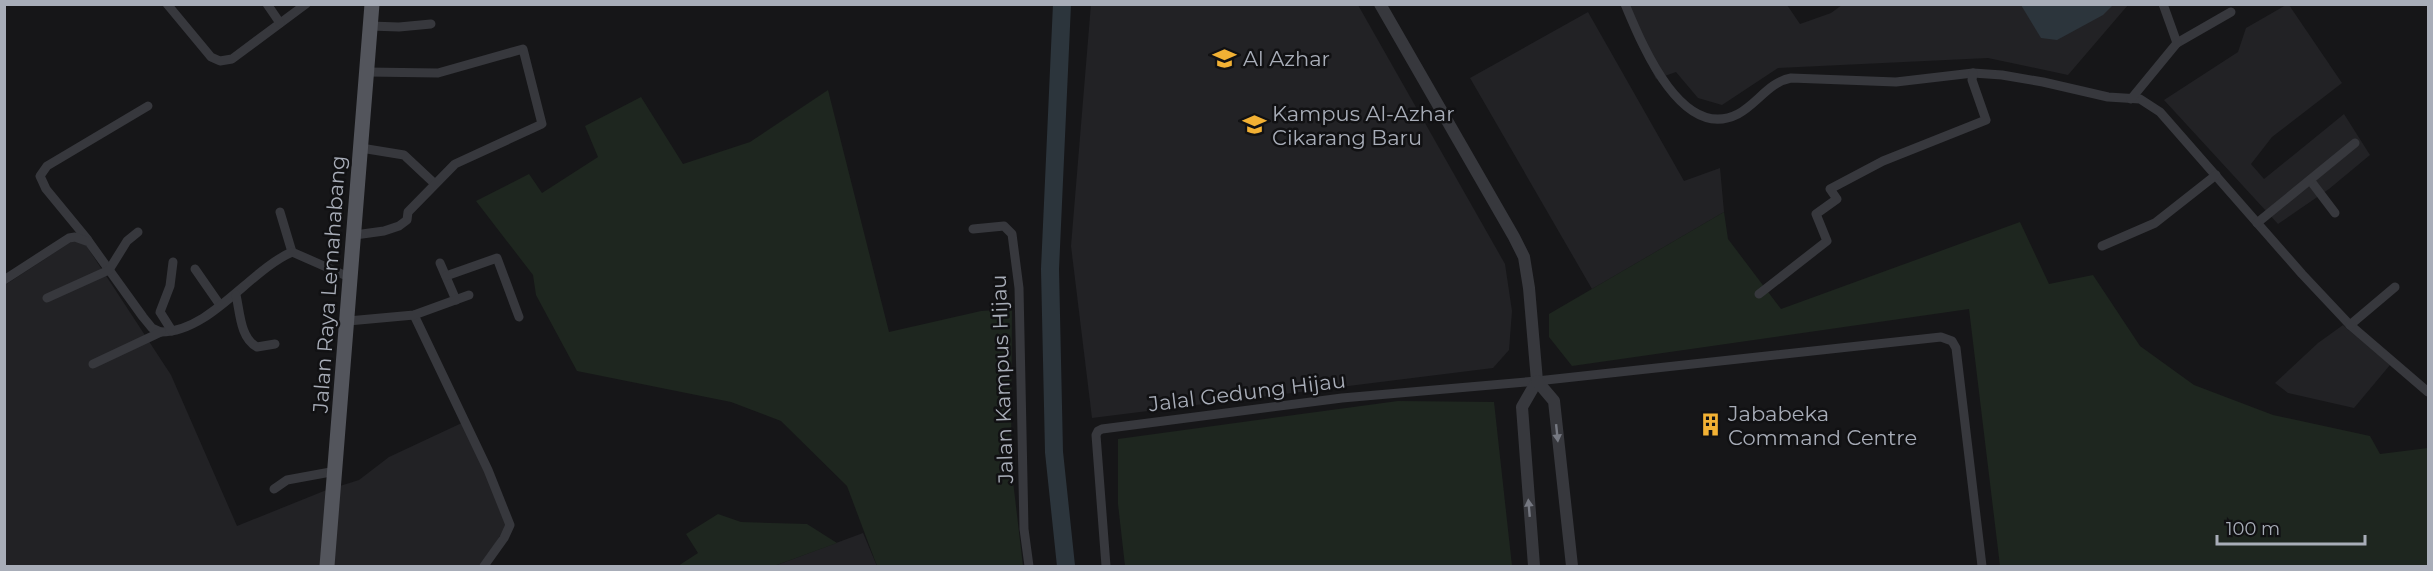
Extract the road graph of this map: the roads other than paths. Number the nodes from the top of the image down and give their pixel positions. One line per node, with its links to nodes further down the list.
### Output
1 (167, 4): 9 (street)
2 (267, 4): 9 (street)
3 (306, 4): 9 (street)
4 (372, 4): 11 (main road, Jalan Raya Lemahabang)
5 (1380, 4): 53 (street)
6 (1625, 4): 14 (street)
7 (2163, 4): 12 (street)
8 (2231, 12): 12 (street)
9 (280, 23)
10 (431, 24): 11 (street)
11 (370, 26): 13 (main road, Jalan Raya Lemahabang)
12 (2177, 43): 15 (street)
13 (367, 72): 18 (main road, Jalan Raya Lemahabang); 21 (street)
14 (1973, 73): 15 (street); 39 (street)
15 (2131, 99): 19 (street)
16 (148, 106): 28 (street)
17 (2355, 143): 20 (street)
18 (361, 148): 21 (street); 27 (main road, Jalan Raya Lemahabang)
19 (2216, 175): 24 (street); 29 (street)
20 (2310, 180): 23 (street); 24 (street)
21 (435, 184): 27 (street)
22 (279, 212): 30 (street)
23 (2335, 213)
24 (2257, 223): 48 (street)
25 (973, 229): 59 (street, Jalan Kampus Hijau)
26 (138, 232): 34 (street)
27 (355, 235): 36 (main road, Jalan Raya Lemahabang)
28 (89, 242): 34 (street); 37 (street)
29 (2102, 246)
30 (292, 252): 36 (street); 40 (street)
31 (173, 262): 49 (street)
32 (440, 263): 35 (street)
33 (195, 268): 44 (street)
34 (109, 270): 42 (street); 50 (street)
35 (446, 276): 43 (street); 46 (street)
36 (351, 278): 47 (main road, Jalan Raya Lemahabang)
37 (4, 280)
38 (2395, 287): 48 (street)
39 (1759, 294)
40 (236, 295): 44 (street); 51 (street)
41 (469, 295): 43 (street)
42 (46, 298)
43 (456, 300): 45 (street)
44 (220, 305): 49 (street)
45 (414, 315): 47 (street); 58 (street)
46 (519, 317)
47 (348, 321): 55 (main road, Jalan Raya Lemahabang)
48 (2350, 325): 54 (street)
49 (172, 331): 50 (street)
50 (161, 332): 52 (street)
51 (275, 344)
52 (93, 364)
53 (1537, 381): 60 (street, Jalal Gedung Hijau); 61 (street, one-way to 53); 62 (street, one-way to 62); 63 (street)
54 (2428, 392)
55 (336, 471): 56 (street); 57 (main road, Jalan Raya Lemahabang)
56 (274, 489)
57 (327, 567)
58 (484, 567)
59 (1029, 567)
60 (1106, 567)
61 (1534, 567)
62 (1572, 567)
63 (1982, 567)

